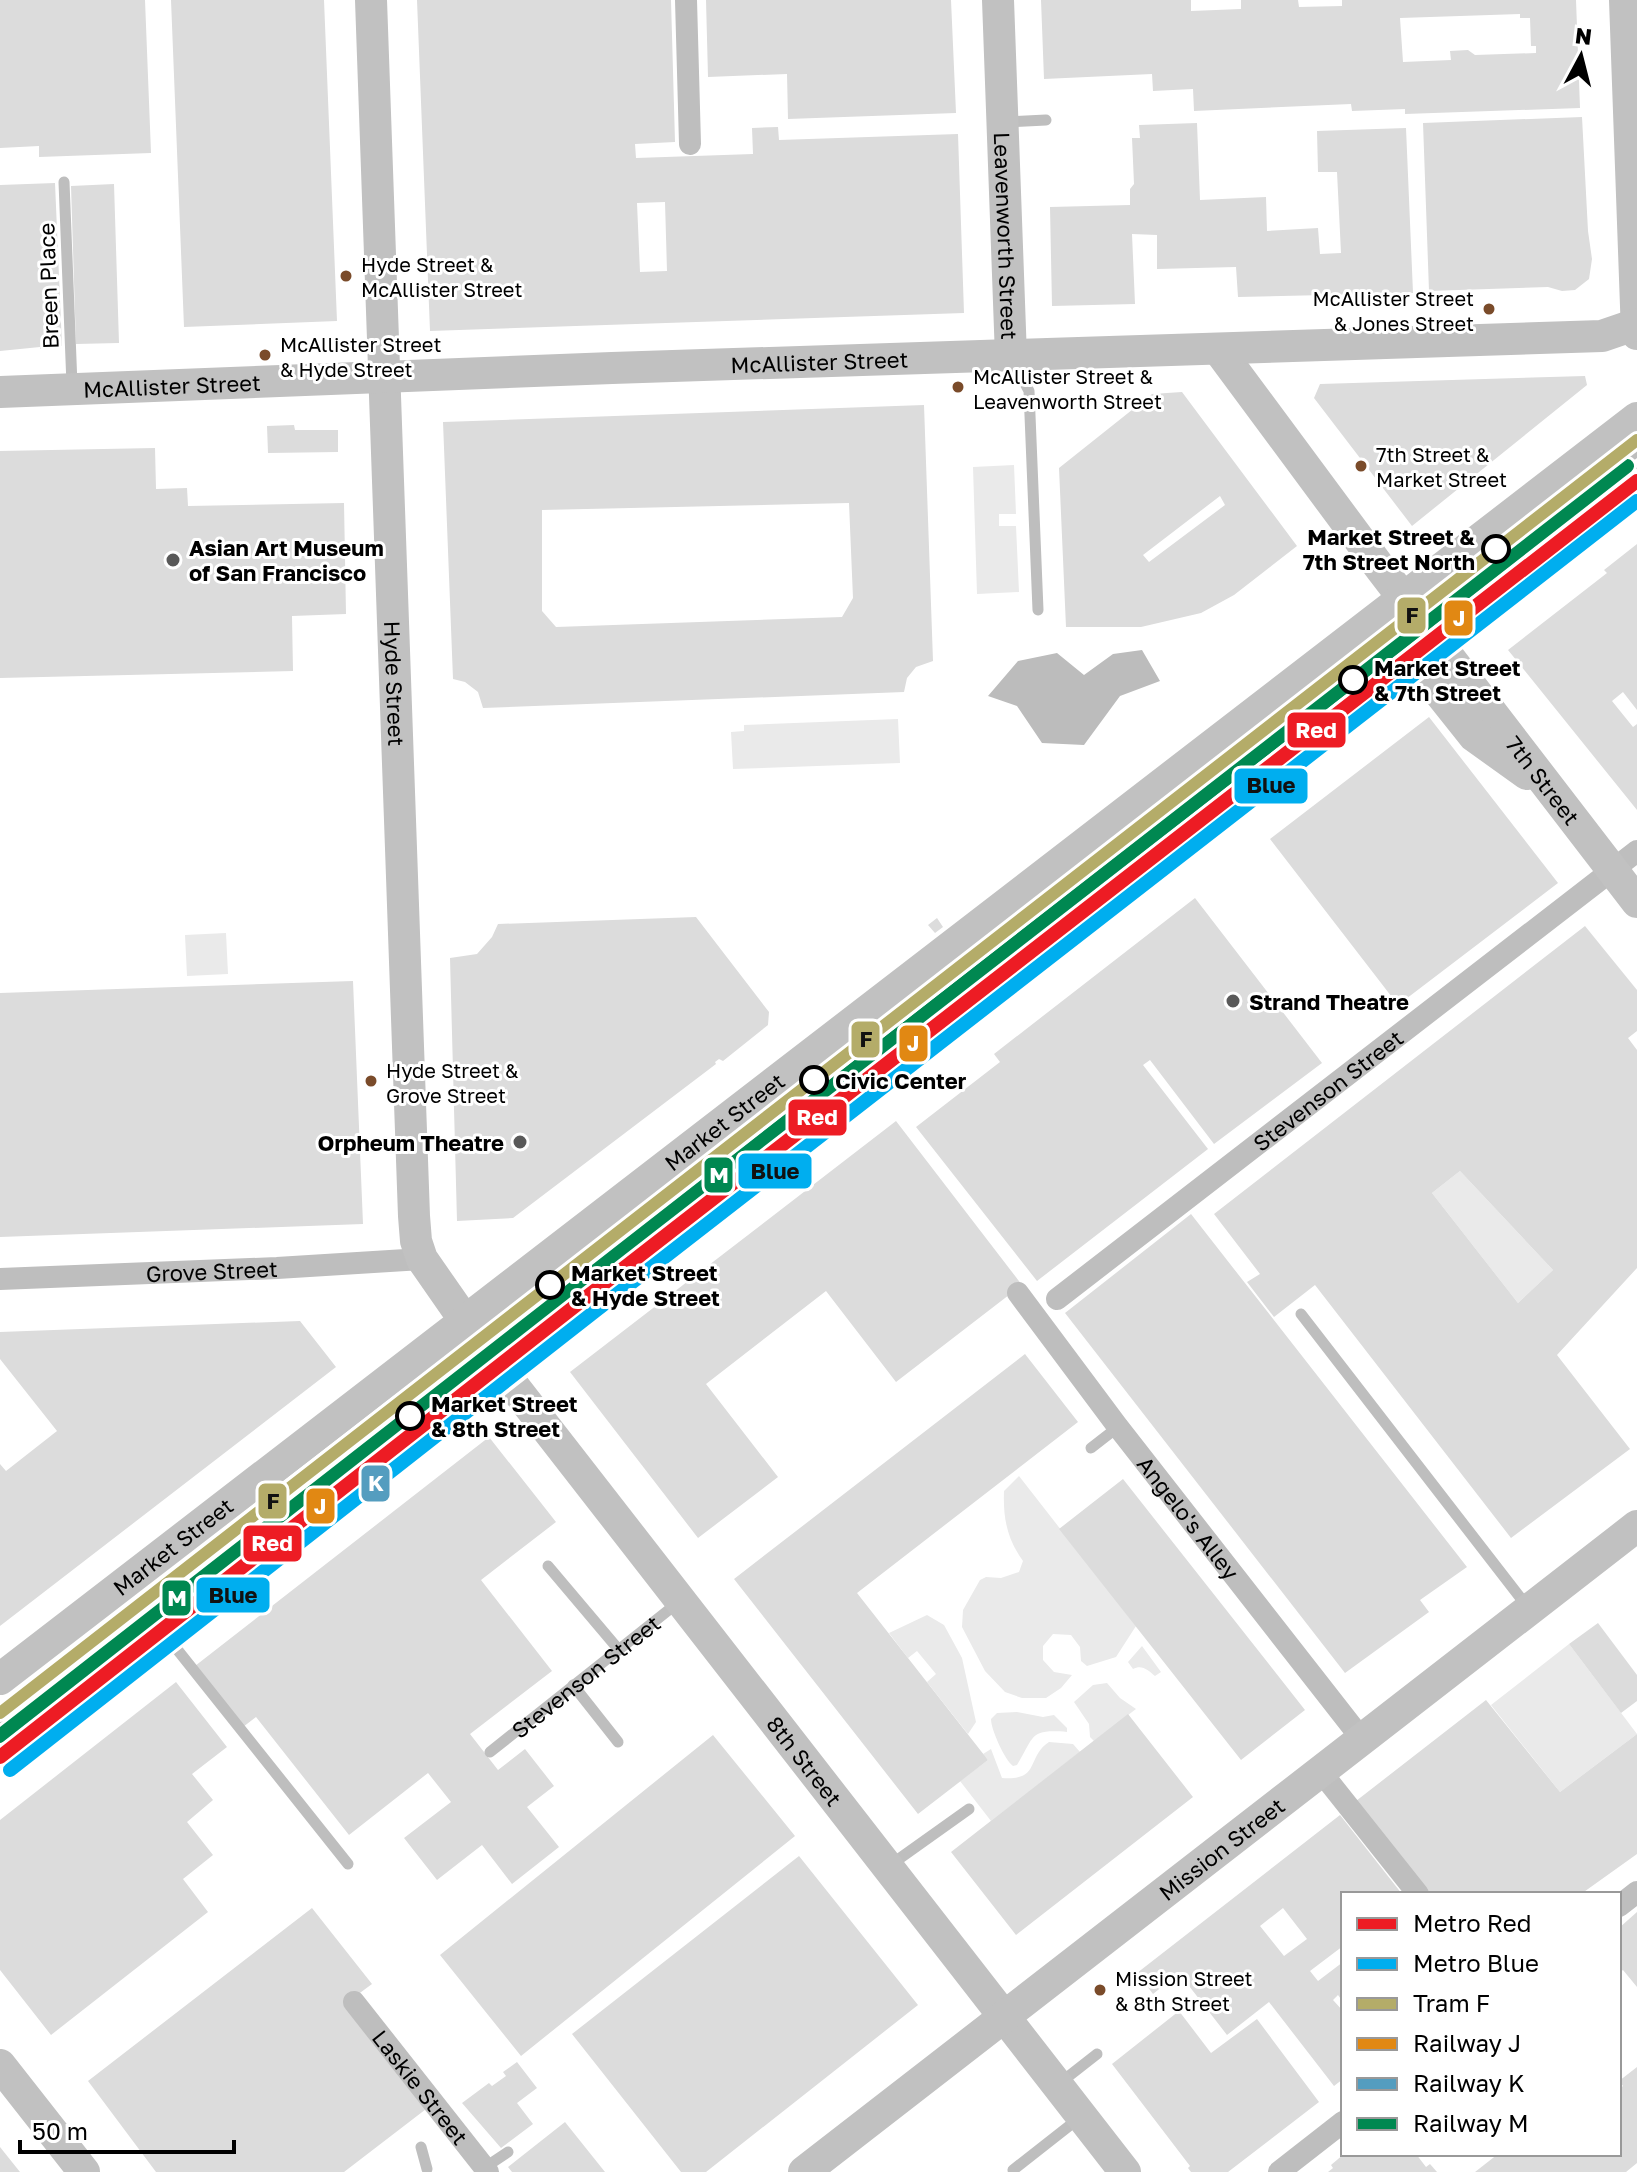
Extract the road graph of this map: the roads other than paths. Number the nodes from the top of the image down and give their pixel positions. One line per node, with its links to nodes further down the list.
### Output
1 (371, 0): 12 (main road, Hyde Street)
2 (686, 0): 7 (street)
3 (998, 0): 6 (main road, Leavenworth Street)
4 (1625, 0): 9 (main road)
5 (1046, 120): 6 (lane)
6 (1003, 122): 11 (main road, Leavenworth Street)
7 (690, 144)
8 (64, 182): 13 (lane, Breen Place)
9 (1637, 327): 10 (main road, McAllister Street)
10 (1218, 349): 11 (main road, McAllister Street); 19 (main road, 7th Street)
11 (1011, 357): 12 (main road, McAllister Street); 18 (lane, Leavenworth Street)
12 (385, 378): 13 (main road, McAllister Street); 22 (main road, Hyde Street)
13 (72, 389): 14 (main road, McAllister Street)
14 (0, 392)
15 (1637, 418): 19 (main road, Market Street)
16 (1637, 451): 19 (lane, Market Street)
17 (1637, 481): 19 (main road, Market Street)
18 (1038, 610)
19 (1408, 628): 20 (main road, 7th Street); 27 (main road, Market Street); 28 (lane, Market Street); 28 (main road, Market Street)
20 (1625, 861): 21 (main road, 7th Street); 25 (street, Stevenson Street)
21 (1637, 902)
22 (422, 1259): 23 (street, Grove Street); 27 (main road, Hyde Street)
23 (0, 1279)
24 (1018, 1293): 29 (street, Angelo's Alley)
25 (1057, 1299)
26 (1301, 1314): 34 (lane)
27 (464, 1319): 28 (main road, Hyde Street); 37 (main road, Market Street)
28 (492, 1358): 33 (main road, 8th Street); 35 (main road, Market Street); 39 (lane, Market Street)
29 (1118, 1427): 30 (lane); 40 (street, Angelo's Alley)
30 (1091, 1448)
31 (1637, 1526): 34 (main road, Mission Street)
32 (548, 1566): 36 (lane)
33 (681, 1601): 36 (lane, Stevenson Street); 47 (main road, 8th Street)
34 (1529, 1609): 40 (main road, Mission Street)
35 (160, 1629): 43 (main road, Market Street); 46 (lane)
36 (619, 1650): 38 (lane, Stevenson Street)
37 (0, 1679)
38 (573, 1685): 41 (lane); 42 (lane, Stevenson Street)
39 (0, 1724)
40 (1361, 1738): 44 (main road, Mission Street)
41 (618, 1742)
42 (490, 1752)
43 (0, 1754)
44 (1321, 1772): 48 (street); 52 (main road, Mission Street)
45 (969, 1809): 47 (lane)
46 (348, 1864)
47 (889, 1866): 52 (main road, 8th Street)
48 (1416, 1892)
49 (1637, 1892): 50 (street)
50 (1621, 1904)
51 (354, 2002): 61 (street, Laskie Street)
52 (1004, 2016): 55 (main road, 8th Street); 64 (main road, Mission Street)
53 (1097, 2054): 55 (lane)
54 (0, 2065): 63 (main road)
55 (1058, 2085): 56 (main road, 8th Street)
56 (1082, 2116): 62 (lane); 65 (main road, 8th Street)
57 (1341, 2124): 66 (street)
58 (421, 2147): 60 (lane)
59 (508, 2152): 61 (lane)
60 (427, 2169)
61 (486, 2170)
62 (1013, 2170)
63 (84, 2172)
64 (804, 2172)
65 (1125, 2172)
66 (1279, 2172)

